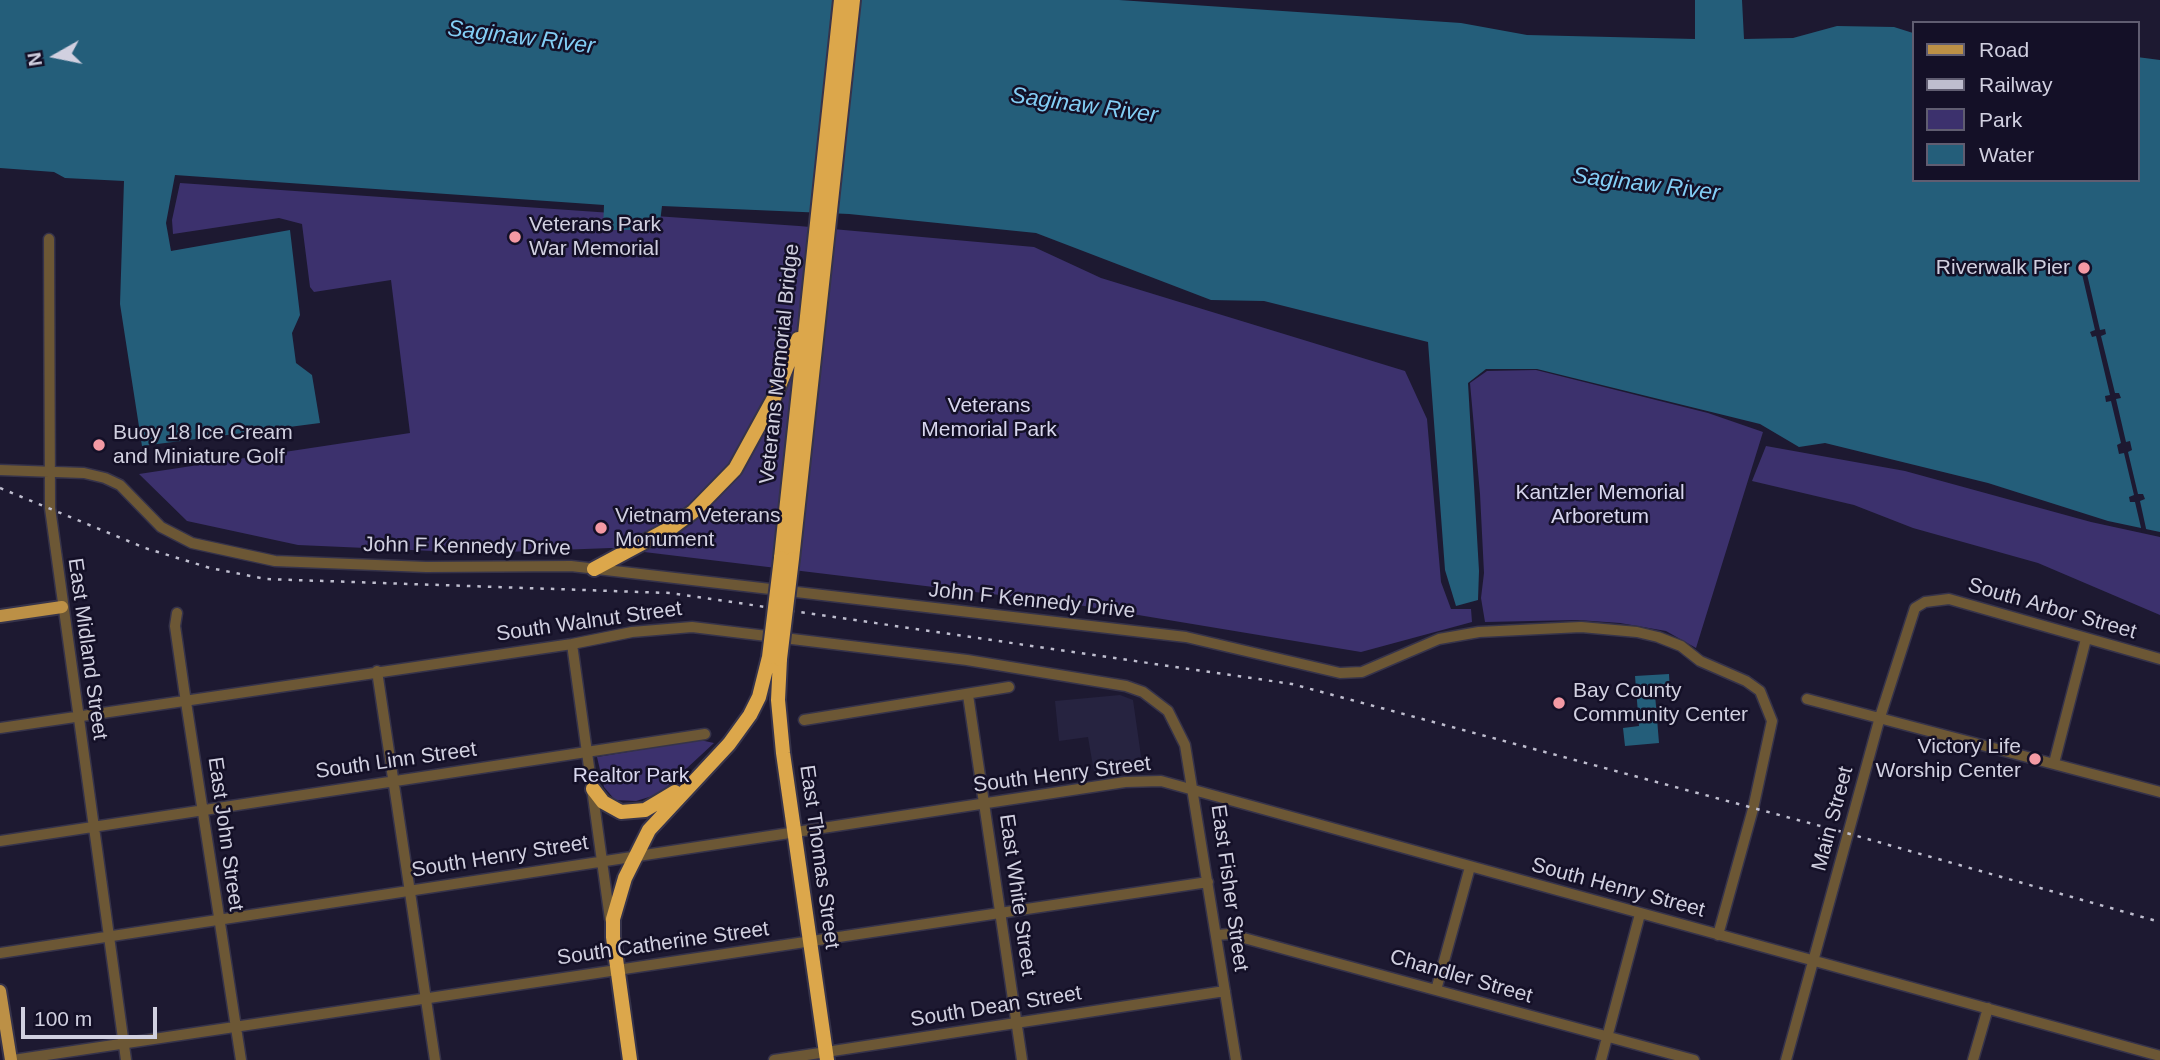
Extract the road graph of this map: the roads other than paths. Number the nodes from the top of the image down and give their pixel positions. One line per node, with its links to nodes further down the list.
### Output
1 (841, 0): 4 (highway, Veterans Memorial Bridge)
2 (853, 0): 4 (highway, Veterans Memorial Bridge)
3 (50, 240): 7 (street, East Midland Street)
4 (815, 295): 5 (highway, Veterans Memorial Bridge); 8 (highway, Veterans Memorial Bridge)
5 (805, 321): 8 (highway, Veterans Memorial Bridge); 9 (highway)
6 (0, 470): 7 (street, John F Kennedy Drive)
7 (49, 472): 9 (street, John F Kennedy Drive); 11 (street, East Midland Street)
8 (787, 559): 16 (highway, Veterans Memorial Bridge, bridge)
9 (594, 569): 49 (street, John F Kennedy Drive)
10 (1932, 600): 14 (street, South Arbor Street); 24 (street, Main Street)
11 (62, 607): 13 (main road); 23 (street, East Midland Street)
12 (177, 613): 22 (street, East John Street)
13 (0, 616)
14 (2086, 639): 17 (street, South Arbor Street); 30 (street)
15 (572, 644): 18 (street, South Walnut Street); 26 (street, South Walnut Street); 29 (street)
16 (774, 658): 31 (highway, Veterans Memorial Bridge); 39 (highway, East Thomas Street)
17 (2160, 659)
18 (377, 671): 22 (street, South Walnut Street); 32 (street)
19 (1009, 687): 20 (street)
20 (968, 695): 25 (street); 36 (street, East White Street)
21 (1807, 699): 24 (street)
22 (186, 700): 23 (street, South Walnut Street); 37 (street, East John Street)
23 (77, 716): 27 (street, South Walnut Street); 38 (street, East Midland Street)
24 (1880, 717): 30 (street); 55 (street, Main Street)
25 (804, 720)
26 (1176, 723): 34 (street, East Fisher Street)
27 (0, 728)
28 (705, 734): 29 (street, South Linn Street)
29 (587, 752): 32 (street, South Linn Street); 33 (street)
30 (2054, 763): 35 (street)
31 (694, 780): 33 (highway); 41 (highway, Veterans Memorial Bridge)
32 (394, 781): 37 (street, South Linn Street); 45 (street)
33 (593, 789): 42 (street)
34 (1195, 791): 36 (street, South Henry Street); 43 (street, South Henry Street); 44 (street, East Fisher Street)
35 (2160, 792)
36 (985, 804): 39 (street, South Henry Street); 46 (street, East White Street)
37 (202, 810): 38 (street, South Linn Street); 48 (street, East John Street)
38 (93, 827): 40 (street, South Linn Street); 50 (street, East Midland Street)
39 (794, 832): 41 (street, South Henry Street); 53 (highway, East Thomas Street)
40 (0, 841)
41 (634, 856): 42 (street, South Henry Street); 52 (highway, Veterans Memorial Bridge)
42 (602, 861): 45 (street, South Henry Street); 52 (street)
43 (1470, 867): 47 (street, South Henry Street); 57 (street)
44 (1208, 882): 46 (street, South Catherine Street); 51 (street, East Fisher Street)
45 (410, 890): 48 (street, South Henry Street); 60 (street)
46 (1000, 913): 53 (street, South Catherine Street); 62 (street, East White Street)
47 (1640, 914): 49 (street, South Henry Street); 64 (street)
48 (218, 918): 50 (street, South Henry Street); 63 (street, East John Street)
49 (1718, 935): 55 (street, South Henry Street)
50 (108, 936): 54 (street, South Henry Street); 65 (street, East Midland Street)
51 (1217, 936): 57 (street, Chandler Street); 59 (street, East Fisher Street)
52 (613, 937): 56 (highway, Veterans Memorial Bridge)
53 (810, 942): 56 (street, South Catherine Street); 66 (highway, East Thomas Street)
54 (0, 953)
55 (1813, 960): 61 (street, South Henry Street); 78 (street, Main Street)
56 (616, 970): 60 (street, South Catherine Street); 72 (highway, Veterans Memorial Bridge)
57 (1436, 990): 64 (street, Chandler Street)
58 (0, 991): 68 (main road)
59 (1225, 991): 62 (street, South Dean Street); 75 (street, East Fisher Street)
60 (426, 999): 63 (street, South Catherine Street); 71 (street)
61 (1988, 1008): 67 (street, South Henry Street); 79 (street)
62 (1016, 1023): 66 (street, South Dean Street); 74 (street, East White Street)
63 (236, 1027): 65 (street, South Catherine Street); 70 (street, East John Street)
64 (1607, 1037): 76 (street); 77 (street, Chandler Street)
65 (124, 1044): 68 (street, South Catherine Street); 69 (street, East Midland Street)
66 (826, 1056): 73 (street, South Dean Street)
67 (2159, 1056)
68 (12, 1060)
69 (126, 1060)
70 (241, 1060)
71 (435, 1060)
72 (630, 1060)
73 (774, 1060)
74 (1022, 1060)
75 (1236, 1060)
76 (1601, 1060)
77 (1694, 1060)
78 (1786, 1060)
79 (1973, 1060)

